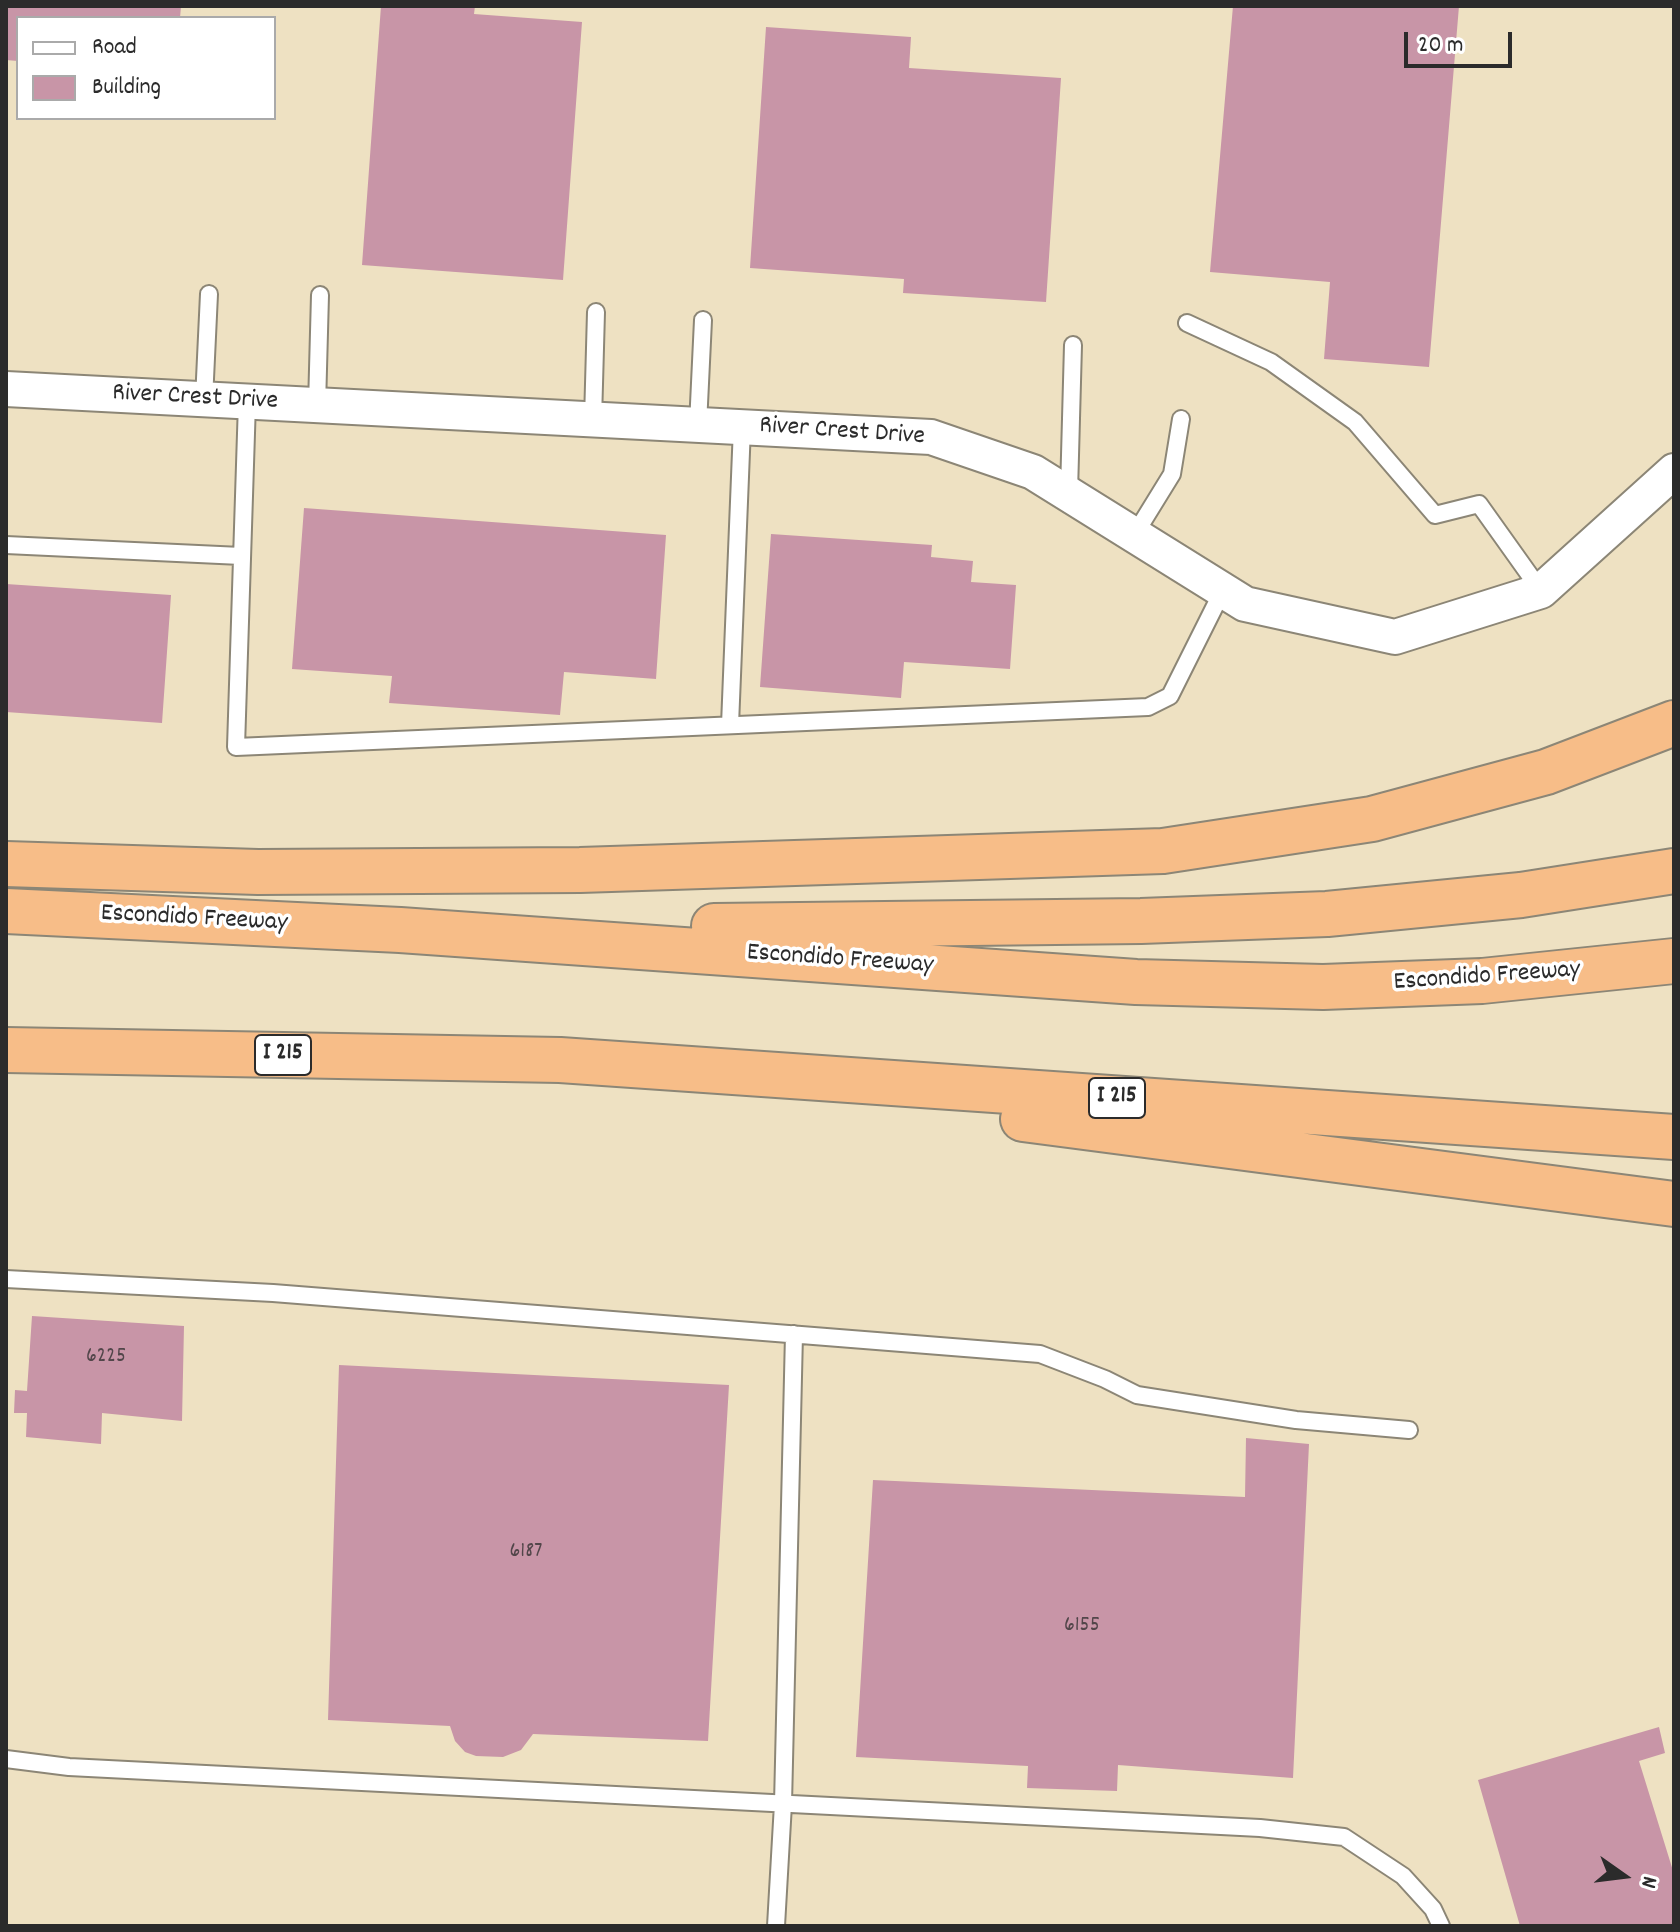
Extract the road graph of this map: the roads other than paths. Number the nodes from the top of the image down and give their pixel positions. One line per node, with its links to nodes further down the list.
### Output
1 (209, 294): 8 (lane)
2 (320, 295): 10 (lane)
3 (596, 312): 12 (lane)
4 (703, 320): 13 (lane)
5 (1187, 323): 21 (lane)
6 (1073, 345): 16 (lane)
7 (6, 389): 8 (street, River Crest Drive)
8 (204, 400): 9 (street, River Crest Drive)
9 (247, 402): 10 (street, River Crest Drive); 19 (lane)
10 (317, 406): 12 (street, River Crest Drive)
11 (1181, 419): 17 (lane)
12 (593, 420): 13 (street, River Crest Drive)
13 (698, 425): 14 (street, River Crest Drive)
14 (742, 427): 16 (street, River Crest Drive); 23 (lane)
15 (1674, 471): 21 (street, River Crest Drive)
16 (1069, 492): 17 (street, River Crest Drive)
17 (1135, 534): 20 (street, River Crest Drive)
18 (6, 545): 19 (lane)
19 (241, 556): 23 (lane)
20 (1223, 590): 21 (street, River Crest Drive); 23 (lane)
21 (1541, 591)
22 (1674, 723): 24 (highway)
23 (730, 725)
24 (6, 864)
25 (1674, 871): 27 (highway)
26 (6, 911): 27 (highway, Escondido Freeway)
27 (400, 930): 28 (highway, Escondido Freeway)
28 (1674, 961)
29 (6, 1050): 30 (highway, I 215)
30 (560, 1060): 31 (highway, I 215); 32 (highway)
31 (1674, 1137)
32 (1674, 1204)
33 (6, 1279): 34 (lane)
34 (794, 1334): 35 (lane); 37 (lane)
35 (1409, 1430)
36 (6, 1759): 37 (lane)
37 (783, 1804): 38 (lane); 39 (lane)
38 (776, 1926)
39 (1441, 1926)

